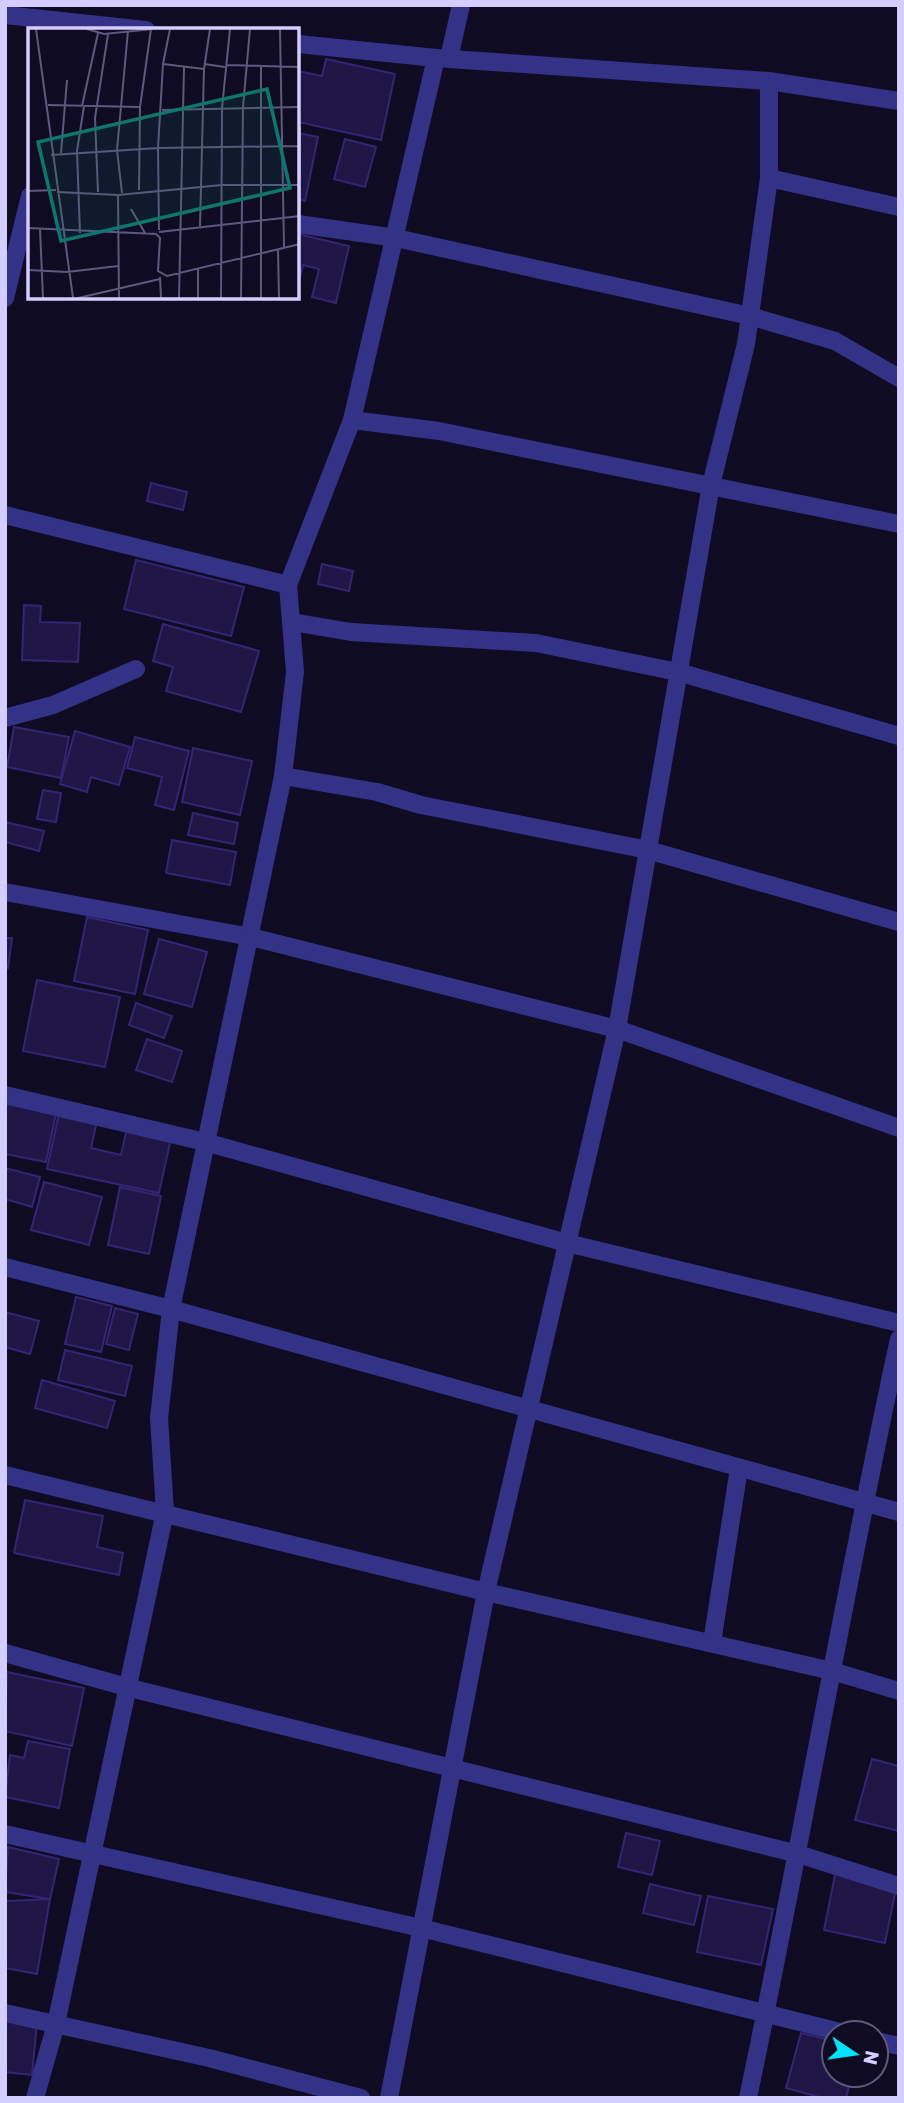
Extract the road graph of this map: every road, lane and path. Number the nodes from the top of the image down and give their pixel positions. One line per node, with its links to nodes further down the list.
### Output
1 (84, 5): 4 (street)
2 (461, 5): 7 (street)
3 (5, 15): 4 (street)
4 (77, 27): 5 (street)
5 (100, 28)
6 (299, 44): 7 (street)
7 (442, 58): 8 (street); 14 (street)
8 (769, 81): 9 (street); 10 (street)
9 (899, 101)
10 (769, 178): 12 (street); 16 (street)
11 (28, 204): 15 (street)
12 (899, 207)
13 (299, 224): 14 (street)
14 (396, 238): 16 (street); 18 (street)
15 (5, 298)
16 (750, 316): 17 (street); 19 (street)
17 (899, 378)
18 (352, 420): 19 (street); 22 (street)
19 (710, 485): 21 (street); 25 (street)
20 (5, 515): 22 (street)
21 (899, 524)
22 (288, 585): 23 (street)
23 (292, 622): 25 (street); 28 (street)
24 (136, 668): 26 (street)
25 (678, 672): 27 (street); 29 (street)
26 (5, 718)
27 (899, 737)
28 (283, 776): 29 (street); 32 (street)
29 (648, 850): 31 (street); 33 (street)
30 (5, 892): 32 (street)
31 (899, 922)
32 (251, 937): 33 (street); 36 (street)
33 (617, 1029): 35 (street); 37 (street)
34 (5, 1095): 36 (street)
35 (899, 1128)
36 (205, 1142): 37 (street); 39 (street)
37 (567, 1243): 40 (street); 42 (street)
38 (5, 1267): 39 (street)
39 (171, 1310): 42 (street); 46 (street)
40 (899, 1323)
41 (899, 1339): 45 (street)
42 (528, 1408): 43 (street); 48 (street)
43 (739, 1468): 45 (street); 49 (street)
44 (5, 1475): 46 (street)
45 (863, 1503): 47 (street); 51 (street)
46 (165, 1512): 48 (street); 52 (street)
47 (899, 1512)
48 (486, 1592): 49 (street); 54 (street)
49 (712, 1643): 51 (street)
50 (5, 1653): 52 (street)
51 (832, 1671): 53 (street); 57 (street)
52 (130, 1688): 54 (street); 56 (street)
53 (899, 1691)
54 (453, 1769): 57 (street); 59 (street)
55 (5, 1834): 56 (street)
56 (93, 1854): 59 (street); 62 (street)
57 (798, 1854): 58 (street); 61 (street)
58 (899, 1886)
59 (421, 1928): 61 (street); 66 (street)
60 (5, 2012): 62 (street)
61 (765, 2015): 63 (street); 67 (street)
62 (56, 2024): 64 (street); 65 (street)
63 (820, 2028)
64 (35, 2098)
65 (361, 2098)
66 (389, 2098)
67 (748, 2098)

